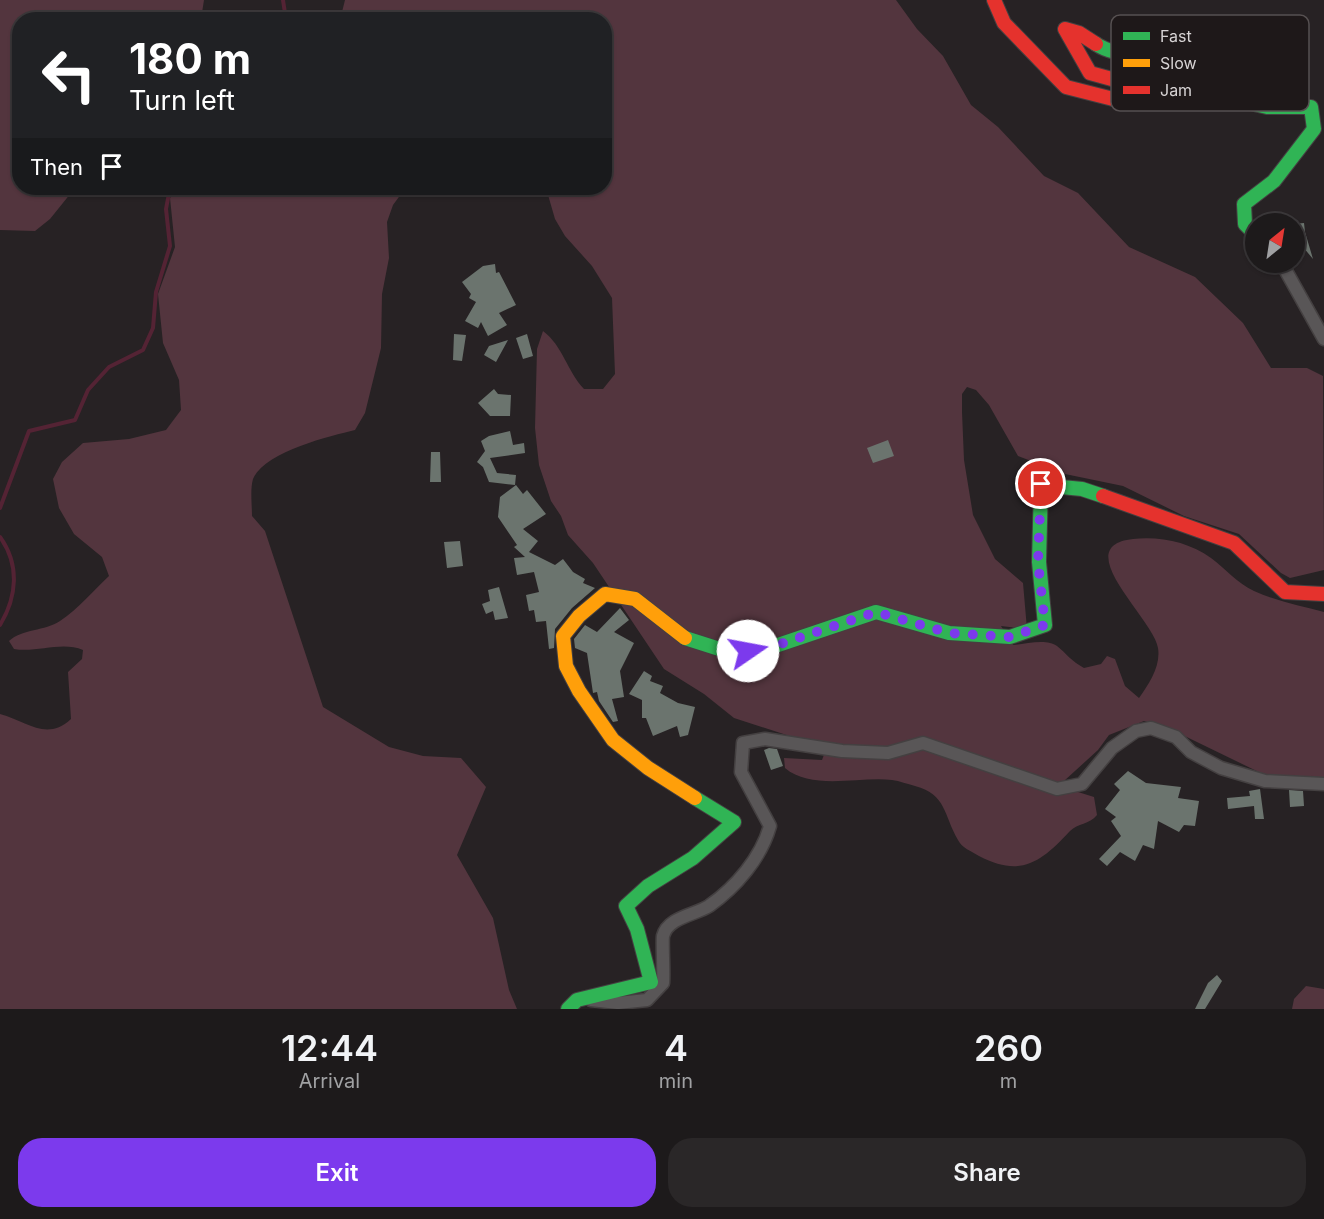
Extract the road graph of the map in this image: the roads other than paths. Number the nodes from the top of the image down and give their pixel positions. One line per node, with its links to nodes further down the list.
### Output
1 (994, 0): 4 (street)
2 (1111, 52): 3 (street)
3 (1111, 79)
4 (1111, 98)
5 (1309, 107): 6 (street)
6 (1245, 224)
7 (1287, 273): 8 (street)
8 (1324, 339)
9 (1324, 594): 11 (street)
10 (1324, 784): 11 (street)
11 (573, 1005): 12 (street)
12 (556, 1009)

